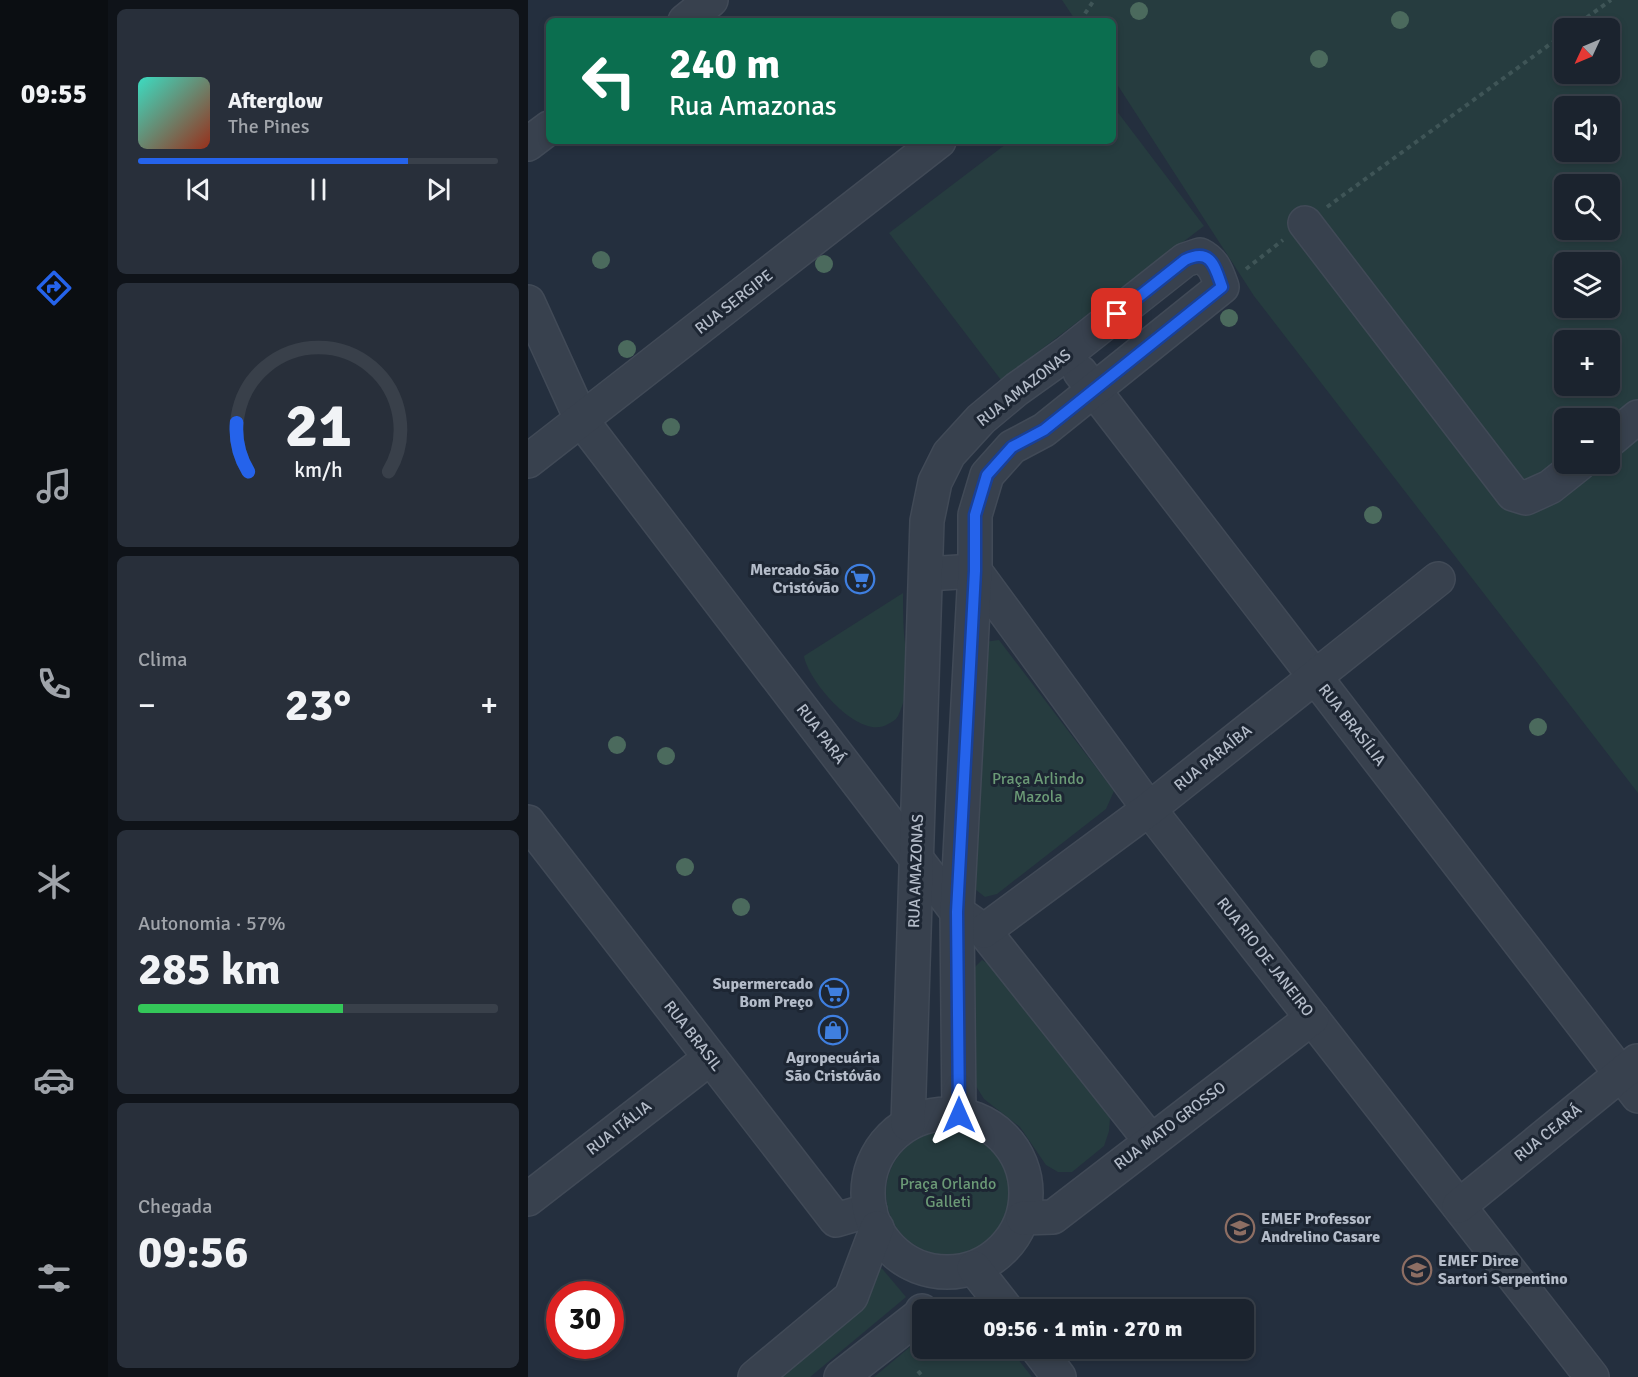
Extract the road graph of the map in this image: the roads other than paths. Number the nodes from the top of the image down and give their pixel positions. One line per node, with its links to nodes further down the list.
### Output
1 (711, 0): 2 (street)
2 (689, 18)
3 (546, 130): 4 (street)
4 (528, 144)
5 (935, 144): 12 (street, RUA SERGIPE)
6 (1305, 223): 16 (street)
7 (528, 302): 12 (street, RUA PARÁ)
8 (1066, 354): 9 (street, RUA AMAZONAS); 10 (street, RUA BRASÍLIA); 10 (street, RUA AMAZONAS)
9 (1017, 389): 13 (street); 18 (street, RUA AMAZONAS)
10 (1094, 390): 13 (street); 20 (street, RUA BRASÍLIA)
11 (1638, 417): 14 (street)
12 (582, 421): 15 (street, RUA SERGIPE); 23 (street, RUA PARÁ)
13 (1044, 430): 17 (street)
14 (1620, 432)
15 (528, 461)
16 (1567, 474)
17 (975, 571): 18 (street); 21 (street, RUA RIO DE JANEIRO); 24 (street)
18 (926, 574): 23 (street, RUA AMAZONAS)
19 (1438, 579): 20 (street, RUA PARAÍBA)
20 (1314, 677): 21 (street, RUA PARAÍBA); 28 (street, RUA BRASÍLIA)
21 (1149, 809): 25 (street, RUA PARAÍBA); 26 (street, RUA RIO DE JANEIRO)
22 (529, 826): 27 (street, RUA BRASIL)
23 (916, 859): 24 (street, RUA PARÁ); 30 (street, RUA AMAZONAS)
24 (957, 912): 25 (street, RUA PARÁ); 29 (street)
25 (984, 931): 31 (street, RUA PARÁ)
26 (1312, 1018): 31 (street, RUA MATO GROSSO); 33 (street, RUA RIO DE JANEIRO)
27 (710, 1058): 32 (street, RUA ITÁLIA); 35 (street, RUA BRASIL)
28 (1632, 1076): 33 (street, RUA CEARÁ)
29 (959, 1115): 30 (street); 34 (street)
30 (908, 1124): 35 (street)
31 (1150, 1140): 34 (street, RUA MATO GROSSO)
32 (528, 1199)
33 (1458, 1206): 44 (street, RUA RIO DE JANEIRO)
34 (1023, 1218): 36 (street)
35 (874, 1219): 36 (street); 41 (street)
36 (961, 1270): 37 (street); 38 (street)
37 (933, 1299)
38 (994, 1299)
39 (912, 1321): 42 (street)
40 (1045, 1359): 43 (street)
41 (754, 1377)
42 (841, 1377)
43 (1059, 1377)
44 (1592, 1377)

